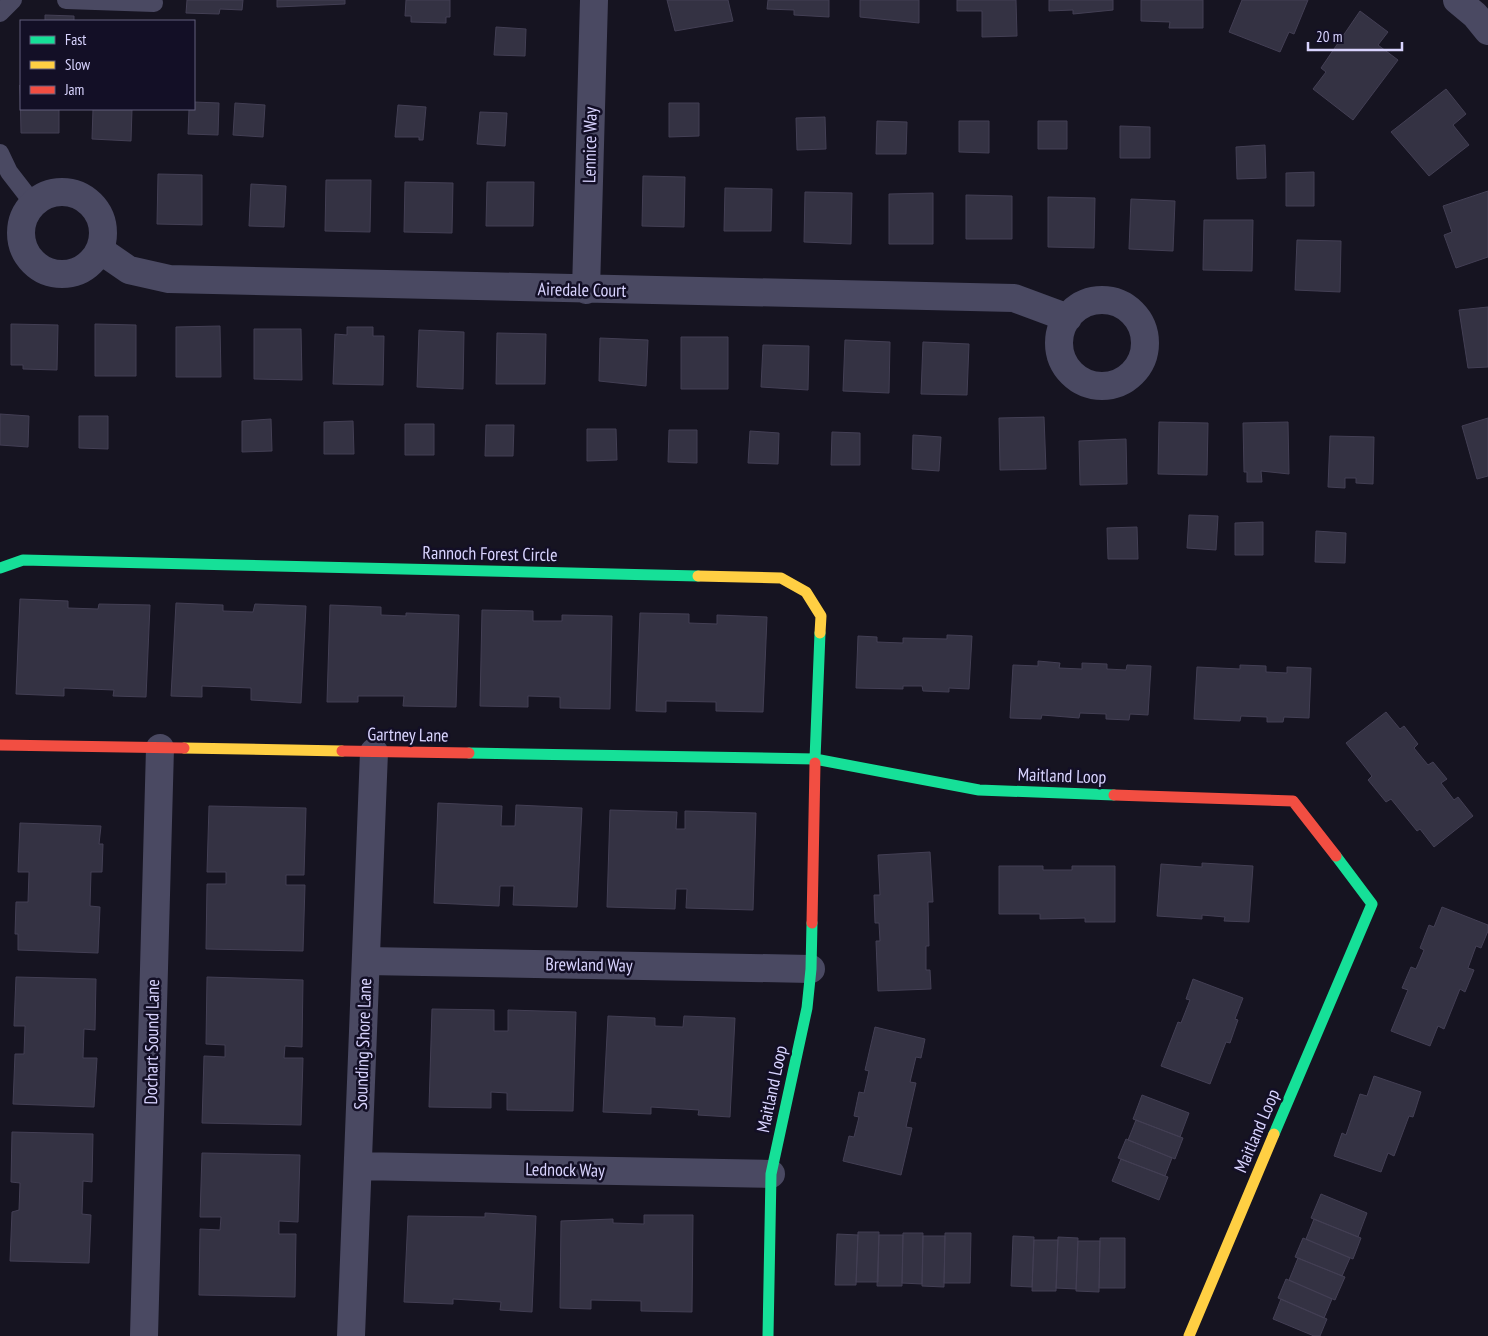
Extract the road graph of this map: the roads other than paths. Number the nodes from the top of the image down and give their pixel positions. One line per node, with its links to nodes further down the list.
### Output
1 (13, 0): 6 (lane)
2 (66, 0): 5 (lane)
3 (594, 0): 11 (street, Lennice Way)
4 (1457, 0): 7 (street)
5 (154, 3)
6 (0, 13)
7 (1488, 31)
8 (0, 153): 9 (lane)
9 (33, 203): 10 (street); 10 (street)
10 (100, 250): 11 (street, Airedale Court)
11 (586, 290): 12 (street, Airedale Court)
12 (1068, 318)
13 (0, 568): 17 (street, Rannoch Forest Circle)
14 (0, 745): 15 (street, Gartney Lane)
15 (160, 748): 16 (street, Gartney Lane); 22 (street, Dochart Sound Lane)
16 (374, 752): 17 (street, Gartney Lane); 18 (street, Sounding Shore Lane)
17 (815, 759): 19 (street, Maitland Loop); 25 (street, Maitland Loop)
18 (366, 961): 19 (street, Brewland Way); 20 (street, Sounding Shore Lane)
19 (811, 969): 21 (street, Maitland Loop)
20 (358, 1166): 21 (street, Lednock Way); 23 (street, Sounding Shore Lane)
21 (771, 1174): 24 (street, Maitland Loop)
22 (144, 1336)
23 (352, 1336)
24 (768, 1336)
25 (1189, 1336)

